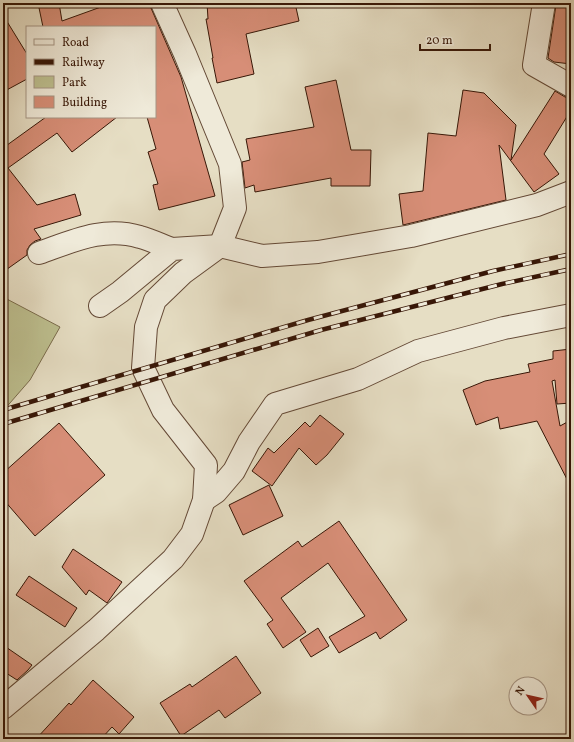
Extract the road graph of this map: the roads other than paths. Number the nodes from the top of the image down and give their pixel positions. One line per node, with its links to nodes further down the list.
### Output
1 (162, 3): 5 (street)
2 (544, 3): 3 (street)
3 (571, 86)
4 (571, 192): 5 (street)
5 (220, 246): 6 (street); 10 (street)
6 (172, 249): 7 (street); 8 (street)
7 (39, 253)
8 (100, 306)
9 (571, 315): 10 (street)
10 (204, 500): 11 (street)
11 (3, 708)

